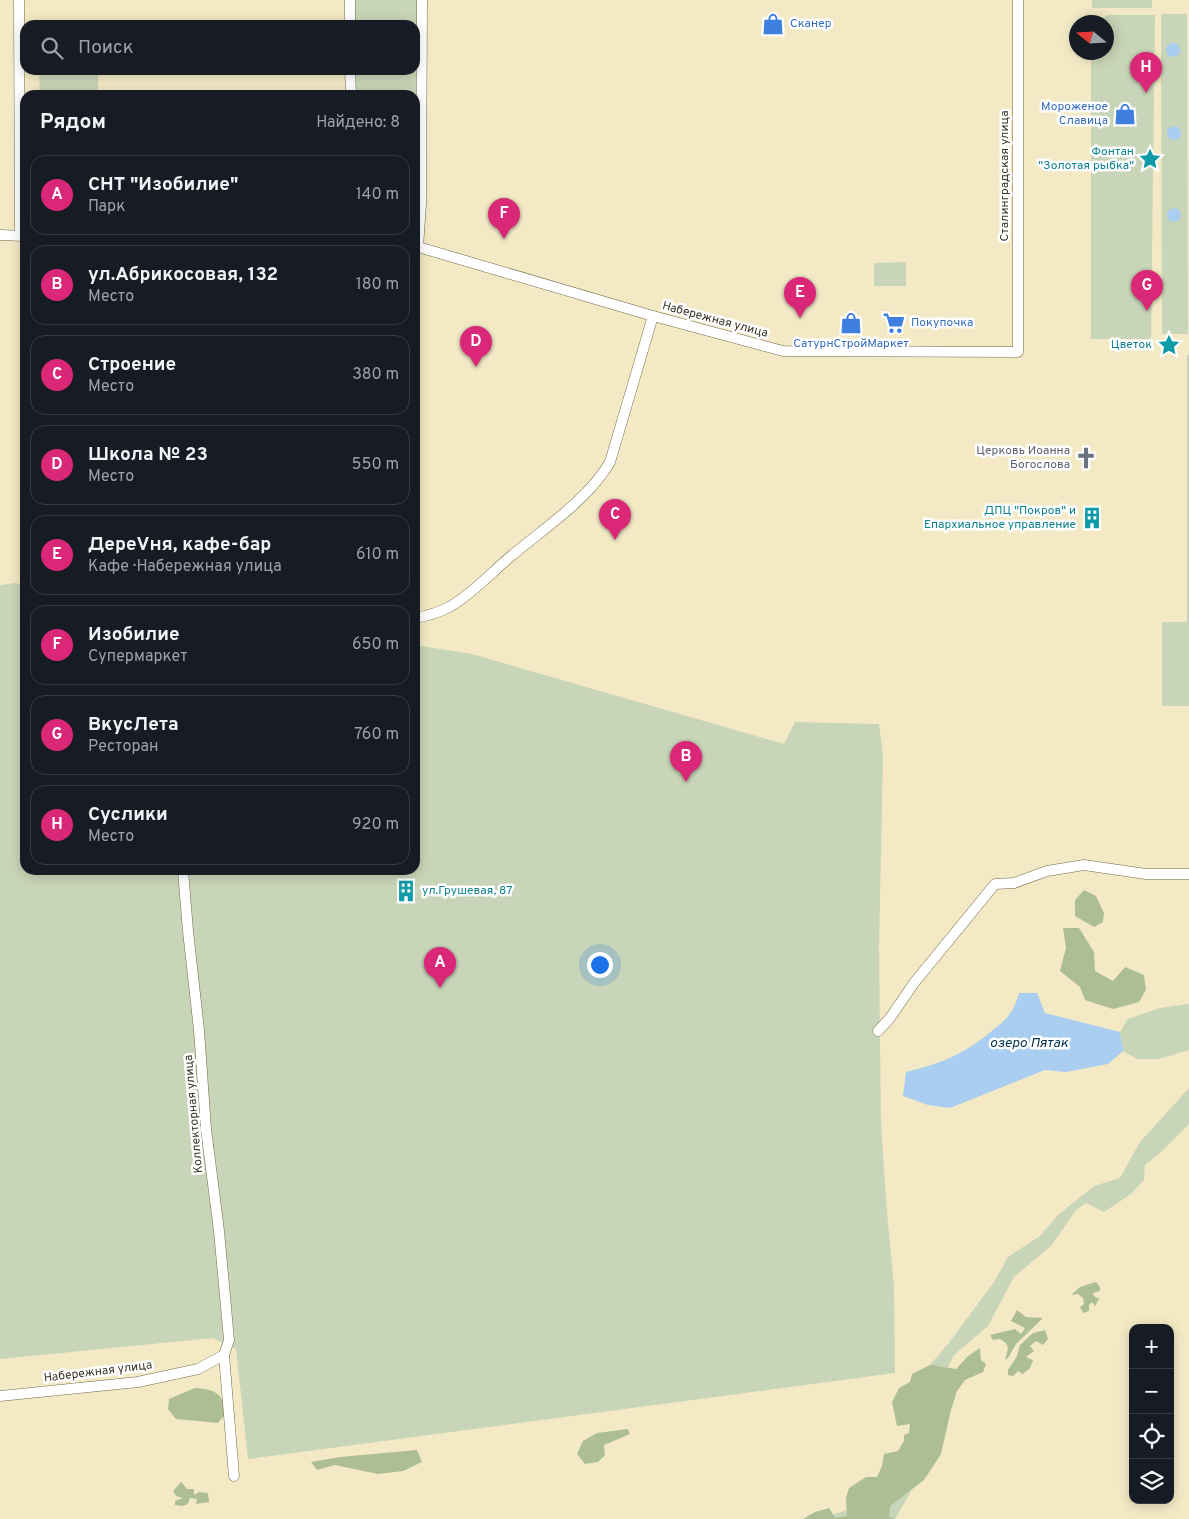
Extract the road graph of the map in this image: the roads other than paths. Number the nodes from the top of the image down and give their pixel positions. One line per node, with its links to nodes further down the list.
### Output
1 (19, 0): 7 (street)
2 (350, 0): 5 (street)
3 (422, 0): 9 (street)
4 (1018, 0): 14 (street, Сталинградская улица)
5 (350, 20)
6 (350, 75): 8 (street)
7 (20, 90)
8 (351, 90)
9 (420, 215)
10 (0, 236): 11 (street)
11 (20, 236)
12 (420, 248): 13 (street, Набережная улица)
13 (653, 316): 14 (street, Набережная улица); 15 (street)
14 (1018, 352)
15 (420, 617)
16 (1189, 874): 18 (street)
17 (183, 875): 19 (street, Коллекторная улица)
18 (878, 1031)
19 (224, 1355): 20 (street, Набережная улица); 21 (street, Коллекторная улица)
20 (0, 1396)
21 (234, 1476)

